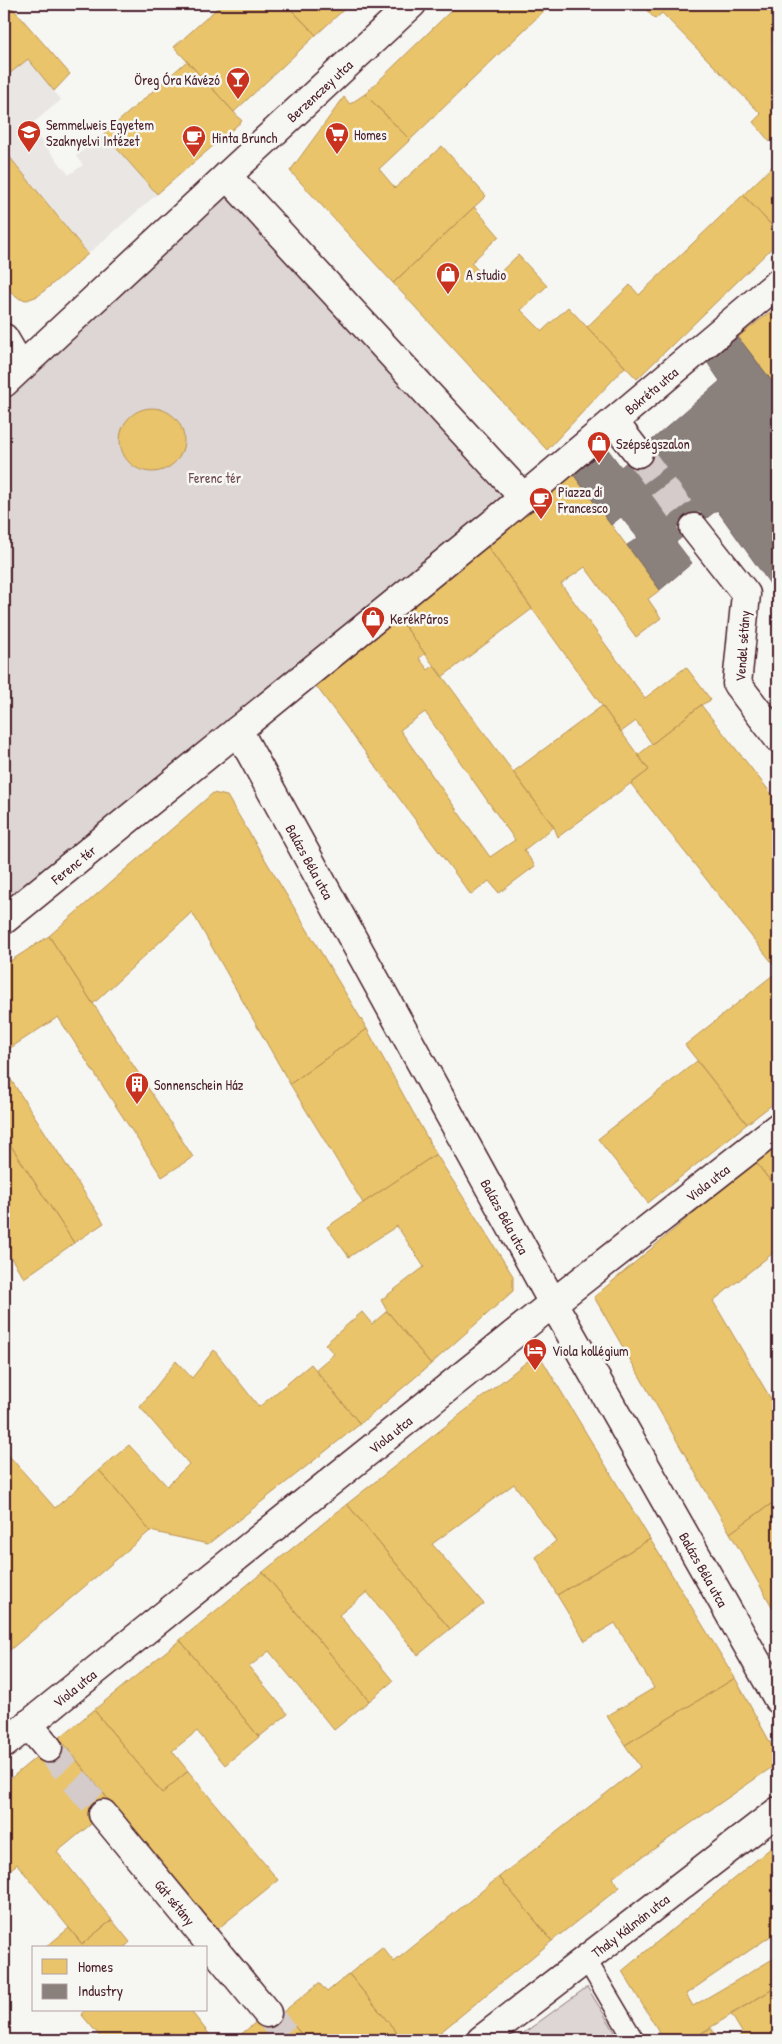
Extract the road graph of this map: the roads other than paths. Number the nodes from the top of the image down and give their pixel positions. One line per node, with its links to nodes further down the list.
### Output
1 (412, 4): 2 (street, Berzenczey utca)
2 (227, 176): 5 (street); 8 (street)
3 (778, 283): 6 (street, Bokréta utca)
4 (4, 338): 5 (street)
5 (12, 375)
6 (614, 422): 7 (street); 8 (street, Bokréta utca)
7 (638, 453)
8 (524, 498): 10 (street, Ferenc tér)
9 (694, 528): 11 (street, Vendel sétány)
10 (238, 730): 12 (street, Ferenc tér); 14 (street, Balázs Béla utca)
11 (778, 738)
12 (6, 913)
13 (778, 1127): 14 (street, Viola utca)
14 (553, 1303): 15 (street, Balázs Béla utca); 16 (street, Viola utca)
15 (778, 1699)
16 (28, 1724): 17 (street, Viola utca); 18 (street)
17 (4, 1744)
18 (48, 1748)
19 (778, 1811): 21 (street, Thaly Kálmán utca)
20 (103, 1814): 22 (street, Gát sétány)
21 (586, 1959): 23 (street, Thaly Kálmán utca); 24 (lane)
22 (267, 2013)
23 (481, 2040)
24 (634, 2040)

